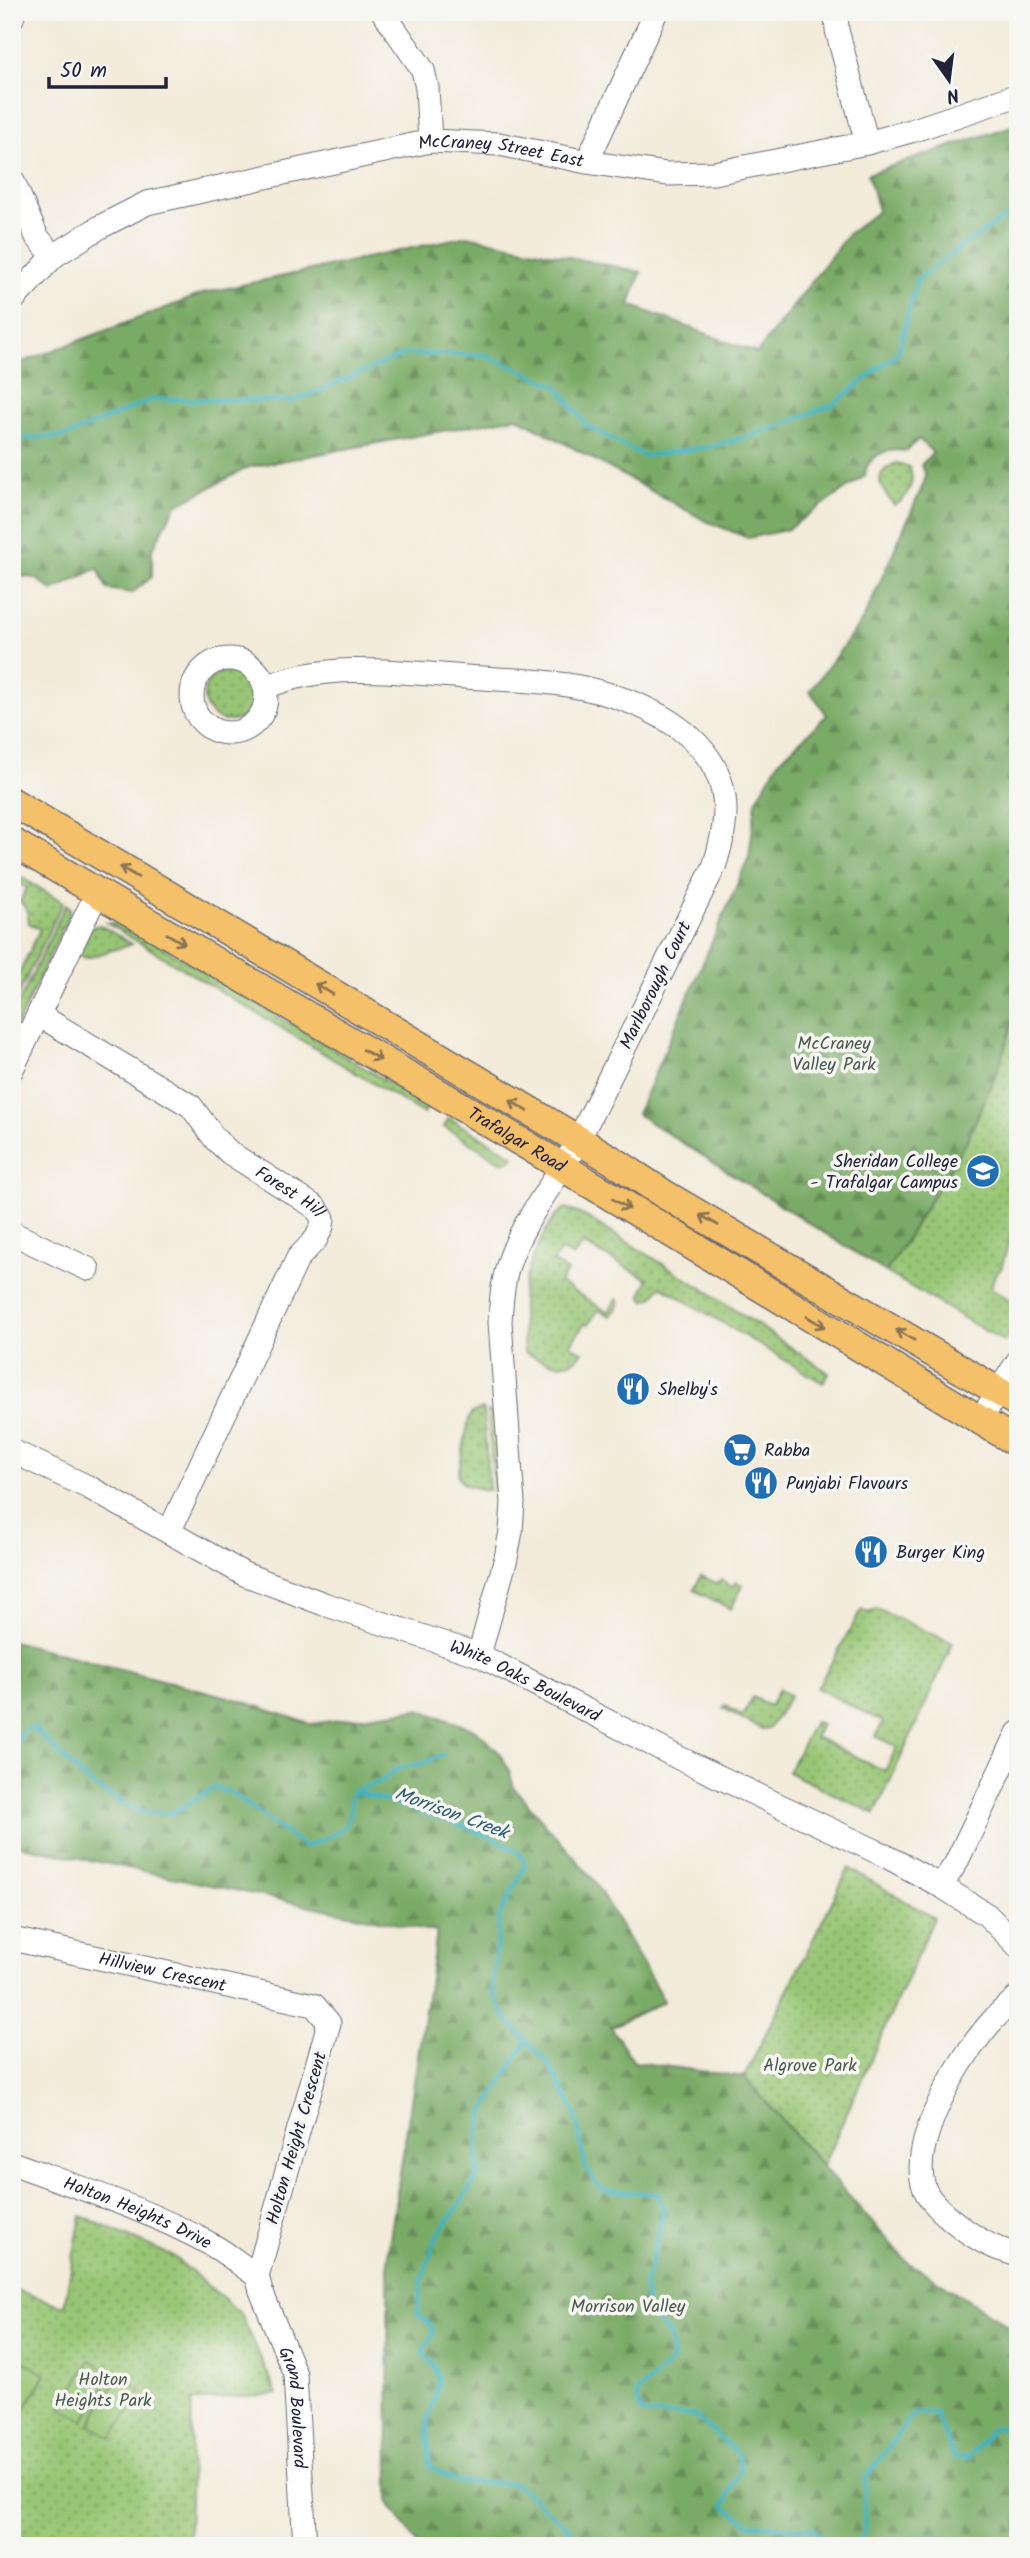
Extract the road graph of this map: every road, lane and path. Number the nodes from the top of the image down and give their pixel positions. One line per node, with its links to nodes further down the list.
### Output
1 (14, 12): 5 (street)
2 (383, 12): 7 (street)
3 (656, 12): 9 (street)
4 (836, 12): 8 (street)
5 (12, 18)
6 (1018, 94): 8 (street, McCraney Street East)
7 (430, 141): 9 (street, McCraney Street East); 11 (street, McCraney Street East)
8 (867, 143): 9 (street, McCraney Street East)
9 (587, 162)
10 (12, 179): 11 (street)
11 (54, 257): 12 (street, McCraney Street East)
12 (12, 301)
13 (266, 687): 19 (street, Marlborough Court)
14 (12, 802): 19 (main road, Trafalgar Road, one-way to 14)
15 (12, 842): 16 (main road, Trafalgar Road)
16 (97, 893): 17 (street); 20 (main road, Trafalgar Road, one-way to 20)
17 (39, 1015): 18 (street); 27 (street, Forest Hill)
18 (12, 1069)
19 (578, 1141): 20 (street, Marlborough Court); 24 (main road, Trafalgar Road, one-way to 19)
20 (564, 1168): 25 (main road, Trafalgar Road, one-way to 25); 28 (street, Marlborough Court)
21 (12, 1233): 22 (street)
22 (88, 1269)
23 (1018, 1362): 24 (street)
24 (1012, 1400): 25 (street)
25 (999, 1432)
26 (12, 1451): 27 (street, White Oaks Boulevard)
27 (169, 1532): 28 (street, White Oaks Boulevard)
28 (479, 1655): 30 (street, White Oaks Boulevard)
29 (1018, 1733): 30 (street)
30 (941, 1886): 32 (street, White Oaks Boulevard)
31 (12, 1939): 34 (street, Hillview Crescent)
32 (1018, 1946)
33 (1018, 1997): 36 (street)
34 (314, 2005): 37 (street, Holton Height Crescent)
35 (12, 2163): 37 (street, Holton Heights Drive)
36 (1018, 2255)
37 (257, 2276): 38 (street, Grand Boulevard)
38 (305, 2546)

